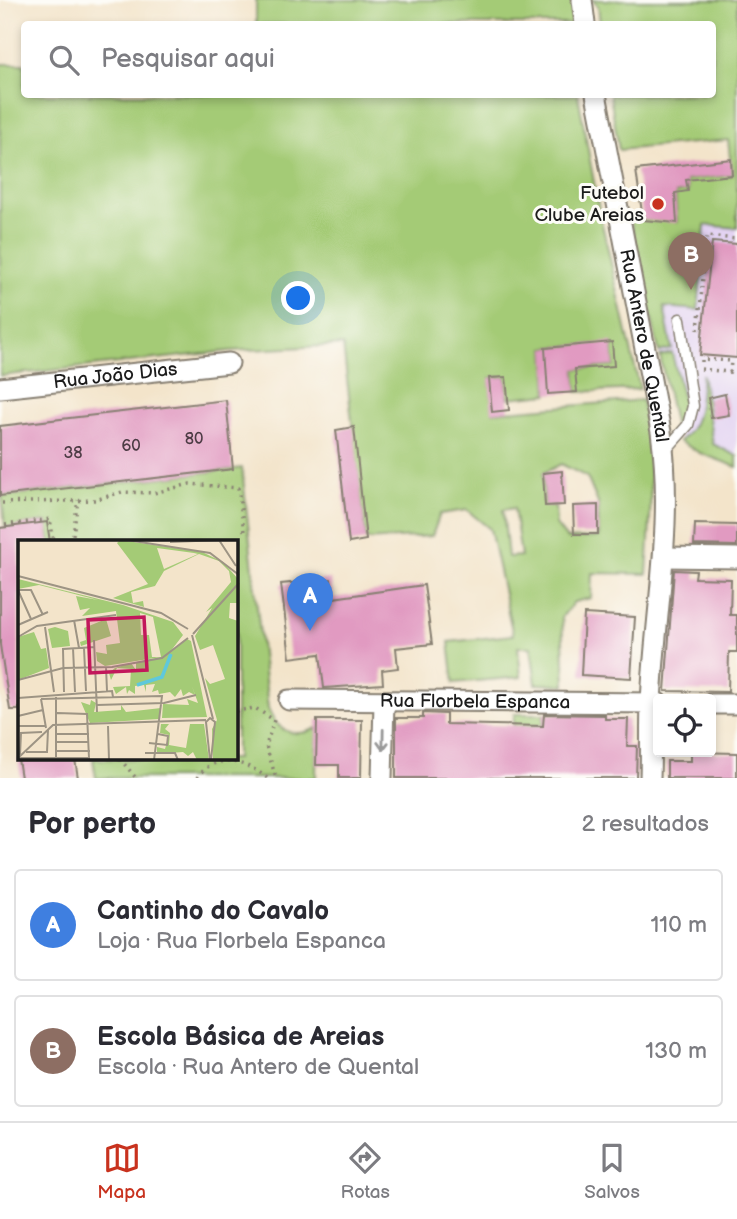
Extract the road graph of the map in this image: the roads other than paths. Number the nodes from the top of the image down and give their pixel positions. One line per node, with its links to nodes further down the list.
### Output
1 (582, 0): 2 (street)
2 (585, 21)
3 (597, 98): 7 (street, Rua Antero de Quental)
4 (680, 319): 7 (lane)
5 (229, 363): 6 (street, Rua João Dias)
6 (0, 388)
7 (664, 452): 8 (street, Rua Antero de Quental)
8 (664, 557): 9 (street); 10 (street, Rua Antero de Quental)
9 (737, 558)
10 (656, 694)
11 (289, 700): 12 (street, Rua Florbela Espanca)
12 (384, 702): 13 (street, Rua Florbela Espanca); 17 (street, one-way to 17)
13 (653, 703)
14 (716, 704): 15 (street)
15 (737, 704)
16 (653, 733): 18 (street, Rua Antero de Quental)
17 (382, 778)
18 (650, 778)

